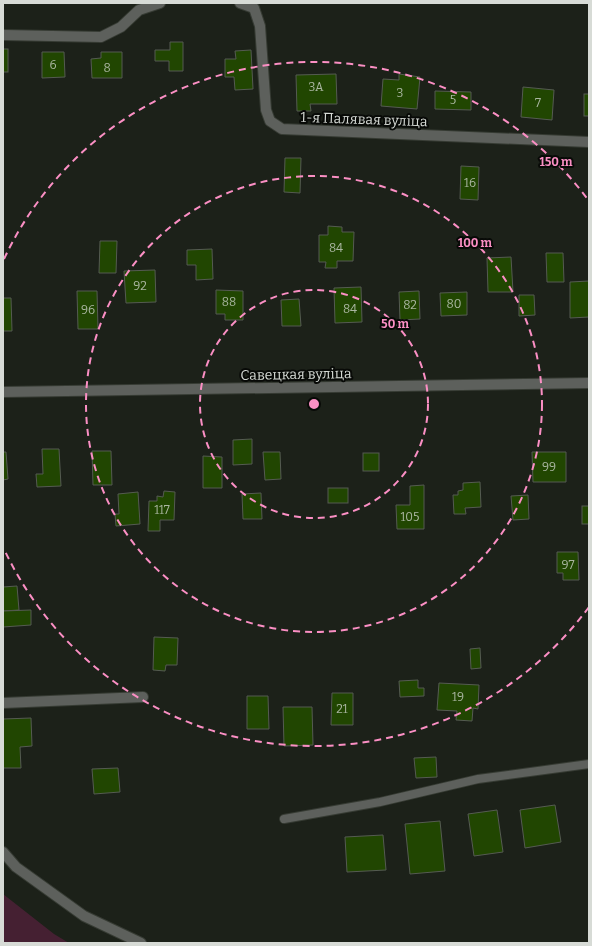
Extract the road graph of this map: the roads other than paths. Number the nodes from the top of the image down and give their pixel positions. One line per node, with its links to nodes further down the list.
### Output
1 (160, 3): 4 (street)
2 (240, 3): 3 (street, 1-я Палявая вуліца)
3 (254, 6): 5 (street, 1-я Палявая вуліца)
4 (3, 35)
5 (589, 142)
6 (589, 383): 7 (street, Савецкая вуліца)
7 (3, 392)
8 (143, 697): 9 (street)
9 (3, 703)
10 (589, 764): 11 (lane)
11 (284, 819)
12 (3, 852): 13 (street)
13 (141, 943)

